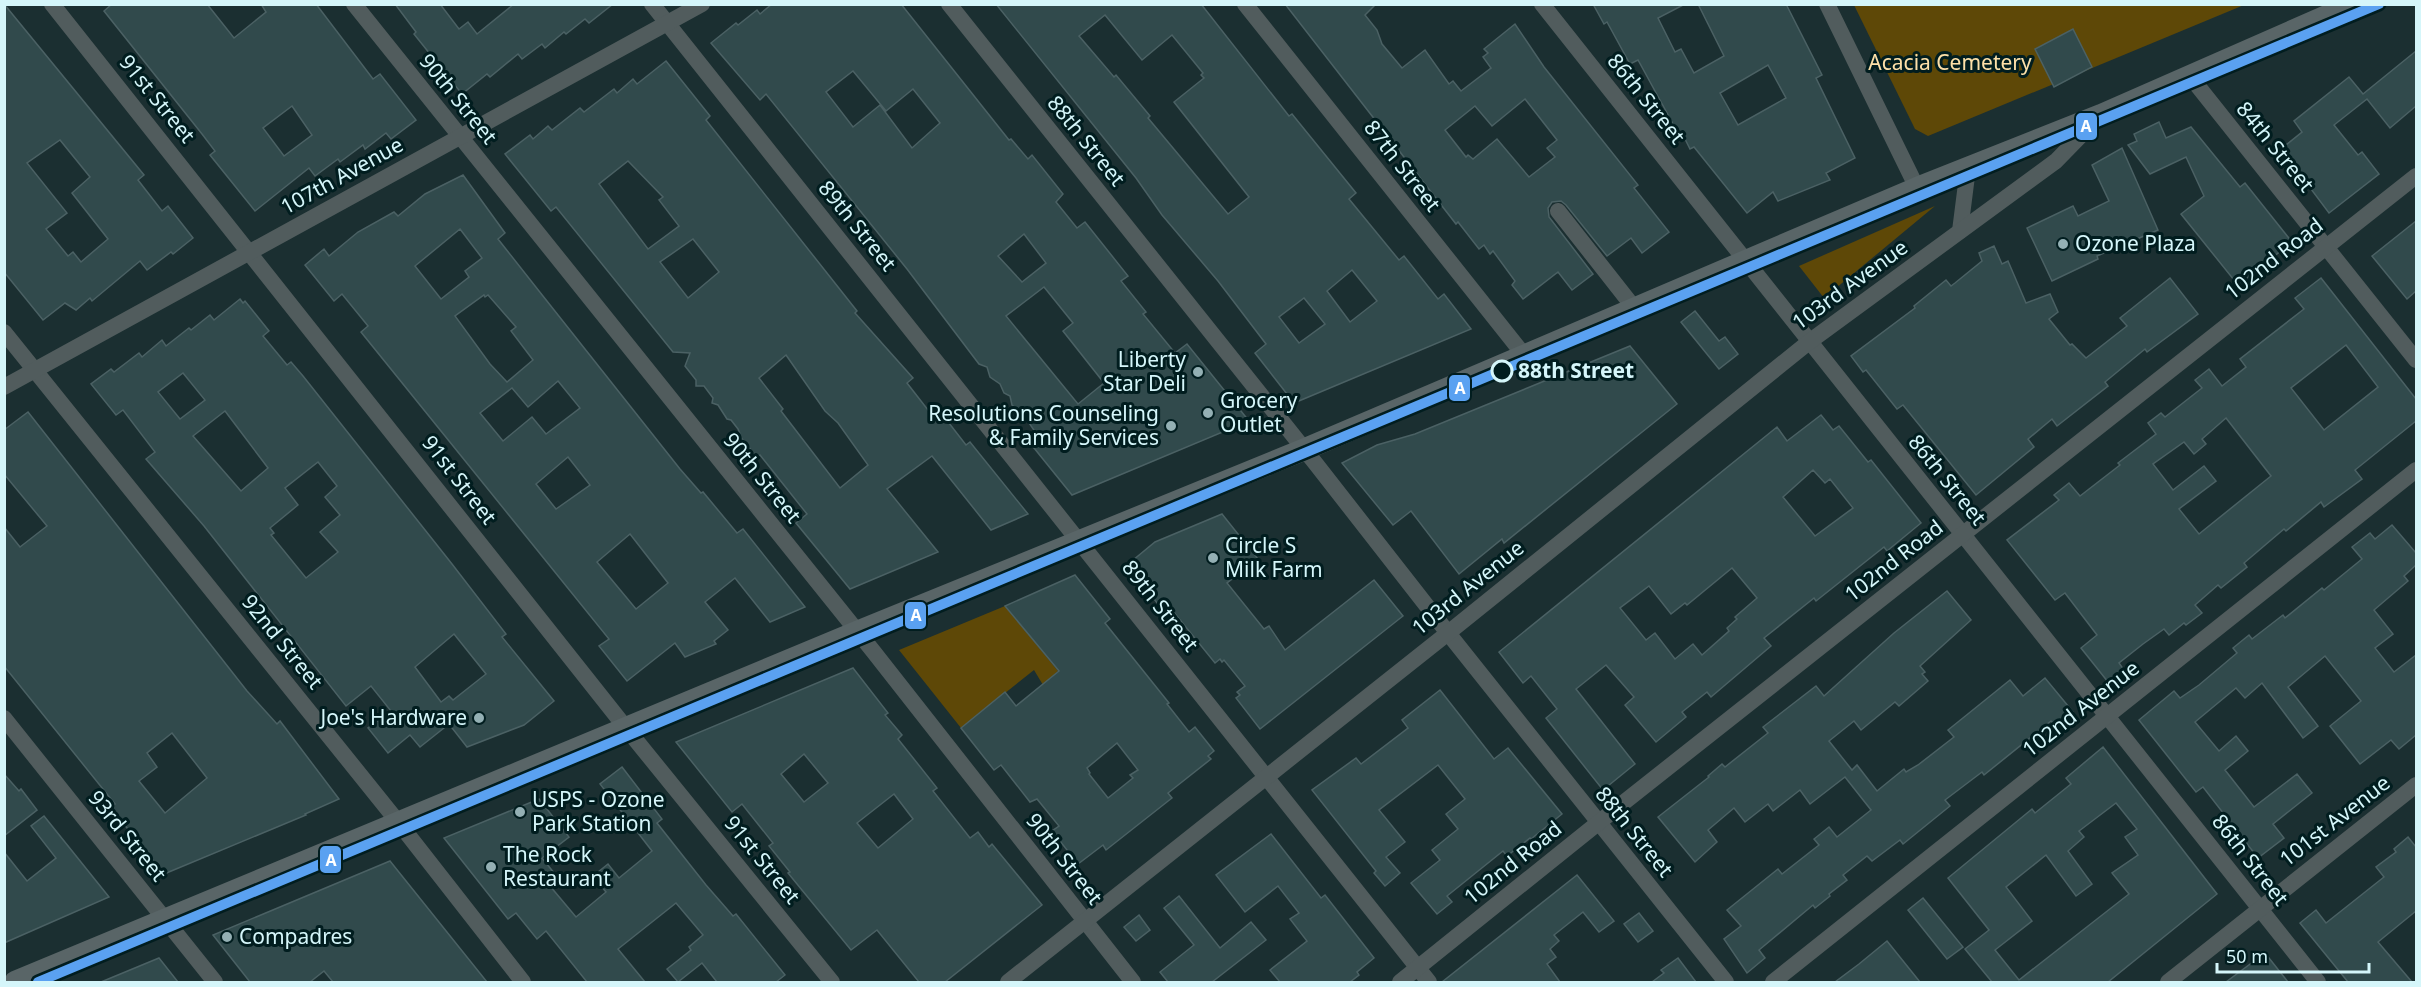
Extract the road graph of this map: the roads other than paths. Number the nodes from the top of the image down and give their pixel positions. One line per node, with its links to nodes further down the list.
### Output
1 (52, 4): 20 (street, 91st Street)
2 (354, 4): 13 (street, 90th Street)
3 (652, 4): 10 (street, 89th Street)
4 (702, 4): 10 (street, 107th Avenue)
5 (949, 4): 29 (street, 88th Street)
6 (1245, 4): 25 (street, 87th Street)
7 (1542, 4): 21 (street, 86th Street)
8 (1827, 4): 16 (street)
9 (2354, 4): 11 (street)
10 (667, 24): 13 (street, 107th Avenue); 32 (street, 89th Street)
11 (2189, 75): 12 (street); 19 (street, 84th Street)
12 (2101, 115): 14 (street); 18 (street, 103rd Avenue)
13 (459, 137): 20 (street, 107th Avenue); 33 (street, 90th Street)
14 (1968, 168): 16 (street); 18 (street)
15 (2416, 176): 19 (street, 102nd Road)
16 (1917, 188): 21 (street)
17 (1558, 211): 22 (street)
18 (1960, 231): 24 (street, 103rd Avenue)
19 (2326, 247): 26 (street, 84th Street); 31 (street, 102nd Road)
20 (250, 252): 27 (street, 107th Avenue); 37 (street, 91st Street)
21 (1747, 262): 22 (street); 24 (street, 86th Street)
22 (1635, 309): 25 (street)
23 (4, 332): 27 (street, 92nd Street)
24 (1809, 342): 31 (street, 86th Street); 34 (street, 103rd Avenue)
25 (1524, 355): 29 (street)
26 (2416, 360)
27 (35, 370): 28 (street, 107th Avenue); 40 (street, 92nd Street)
28 (4, 387)
29 (1303, 450): 32 (street); 34 (street, 88th Street)
30 (2416, 470): 35 (street, 102nd Avenue)
31 (1963, 535): 35 (street, 86th Street); 41 (street, 102nd Road)
32 (1079, 541): 33 (street); 38 (street, 89th Street)
33 (857, 632): 37 (street); 44 (street, 90th Street)
34 (1448, 633): 38 (street, 103rd Avenue); 41 (street, 88th Street)
35 (2107, 717): 42 (street, 86th Street); 55 (street, 102nd Avenue)
36 (4, 718): 43 (street, 93rd Street)
37 (626, 728): 40 (street); 49 (street, 91st Street)
38 (1267, 777): 44 (street, 103rd Avenue); 45 (street, 89th Street)
39 (2416, 785): 42 (street, 101st Avenue)
40 (398, 822): 43 (street); 48 (street, 92nd Street)
41 (1598, 823): 45 (street, 102nd Road); 54 (street, 88th Street)
42 (2260, 909): 56 (street, 101st Avenue); 57 (street, 86th Street)
43 (164, 919): 46 (street); 47 (street, 93rd Street)
44 (1084, 921): 50 (street, 103rd Avenue); 51 (street, 90th Street)
45 (1418, 968): 52 (street, 102nd Road); 53 (street, 89th Street)
46 (15, 982)
47 (214, 982)
48 (523, 982)
49 (832, 982)
50 (1008, 982)
51 (1133, 982)
52 (1400, 982)
53 (1429, 982)
54 (1726, 982)
55 (1773, 982)
56 (2169, 982)
57 (2318, 982)

